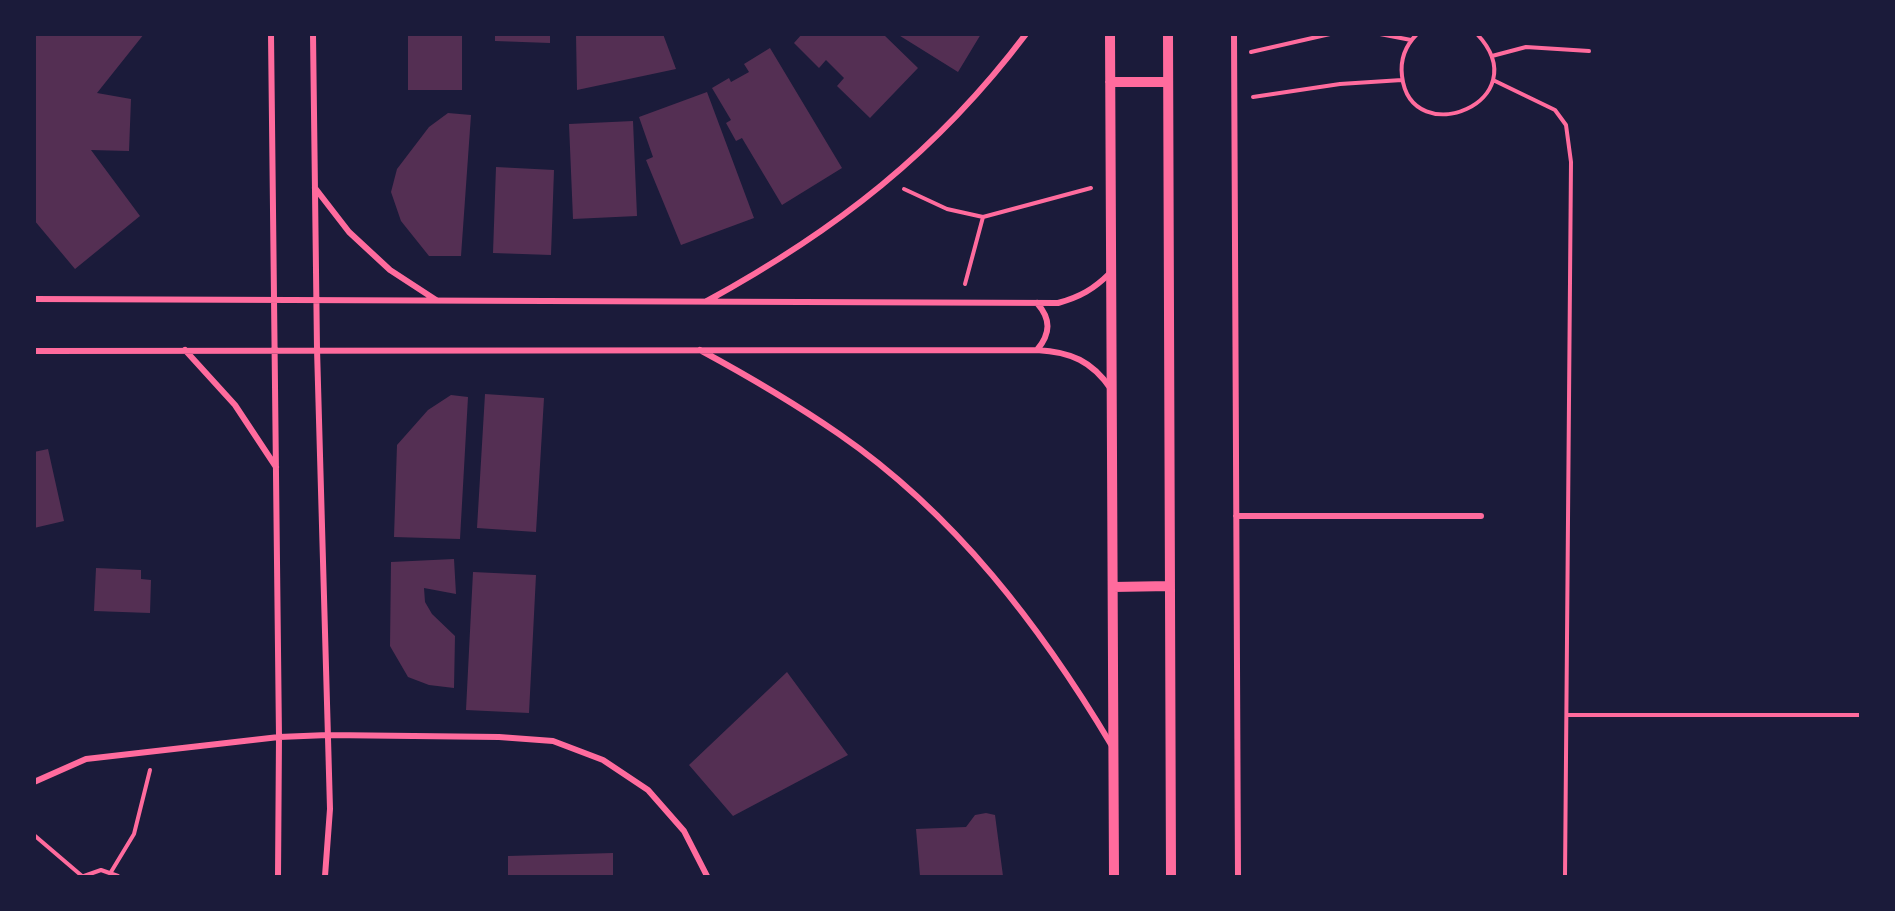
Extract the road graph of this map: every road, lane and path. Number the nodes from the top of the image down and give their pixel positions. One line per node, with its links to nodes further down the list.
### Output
1 (271, 34): 26 (street)
2 (313, 34): 22 (street)
3 (1026, 34): 20 (street)
4 (1110, 34): 17 (street)
5 (1168, 34): 18 (street)
6 (1234, 34): 13 (street)
7 (1330, 34): 13 (path)
8 (1380, 34): 11 (path)
9 (1417, 34): 11 (path)
10 (1477, 34): 14 (path)
11 (1411, 40): 15 (path)
12 (1589, 51): 14 (path)
13 (1234, 56): 19 (street)
14 (1492, 56): 16 (path)
15 (1402, 80): 16 (path); 19 (path)
16 (1492, 80): 44 (path)
17 (1110, 82): 18 (street); 21 (street)
18 (1168, 82): 42 (street)
19 (1234, 101): 40 (street)
20 (889, 182): 23 (path); 29 (street)
21 (1112, 182): 23 (path); 24 (street)
22 (315, 188): 27 (street); 28 (street)
23 (983, 217): 30 (path)
24 (1111, 273): 31 (street); 38 (street)
25 (34, 299): 26 (street)
26 (275, 300): 27 (street); 32 (street)
27 (317, 300): 28 (street); 33 (street)
28 (437, 300): 29 (street)
29 (706, 301): 30 (street)
30 (960, 302): 31 (street)
31 (1037, 303): 36 (street)
32 (276, 349): 33 (street); 34 (street); 39 (street)
33 (317, 349): 35 (street); 46 (street)
34 (185, 350): 37 (street); 39 (street)
35 (699, 350): 36 (street); 48 (street)
36 (1037, 350): 38 (street)
37 (34, 351)
38 (1111, 390): 43 (street)
39 (276, 467): 47 (street)
40 (1236, 516): 41 (street); 60 (street)
41 (1481, 516)
42 (1170, 586): 43 (street); 59 (street)
43 (1113, 587): 48 (street)
44 (1567, 715): 45 (path); 61 (path)
45 (1860, 715)
46 (328, 735): 47 (street); 56 (street); 57 (street)
47 (279, 737): 49 (street); 55 (street)
48 (1113, 749): 58 (street)
49 (155, 750): 50 (street); 52 (path)
50 (34, 782)
51 (34, 835): 53 (path)
52 (111, 872): 53 (path); 54 (path)
53 (83, 876)
54 (118, 876)
55 (278, 876)
56 (325, 876)
57 (707, 876)
58 (1114, 876)
59 (1171, 876)
60 (1238, 876)
61 (1565, 876)

